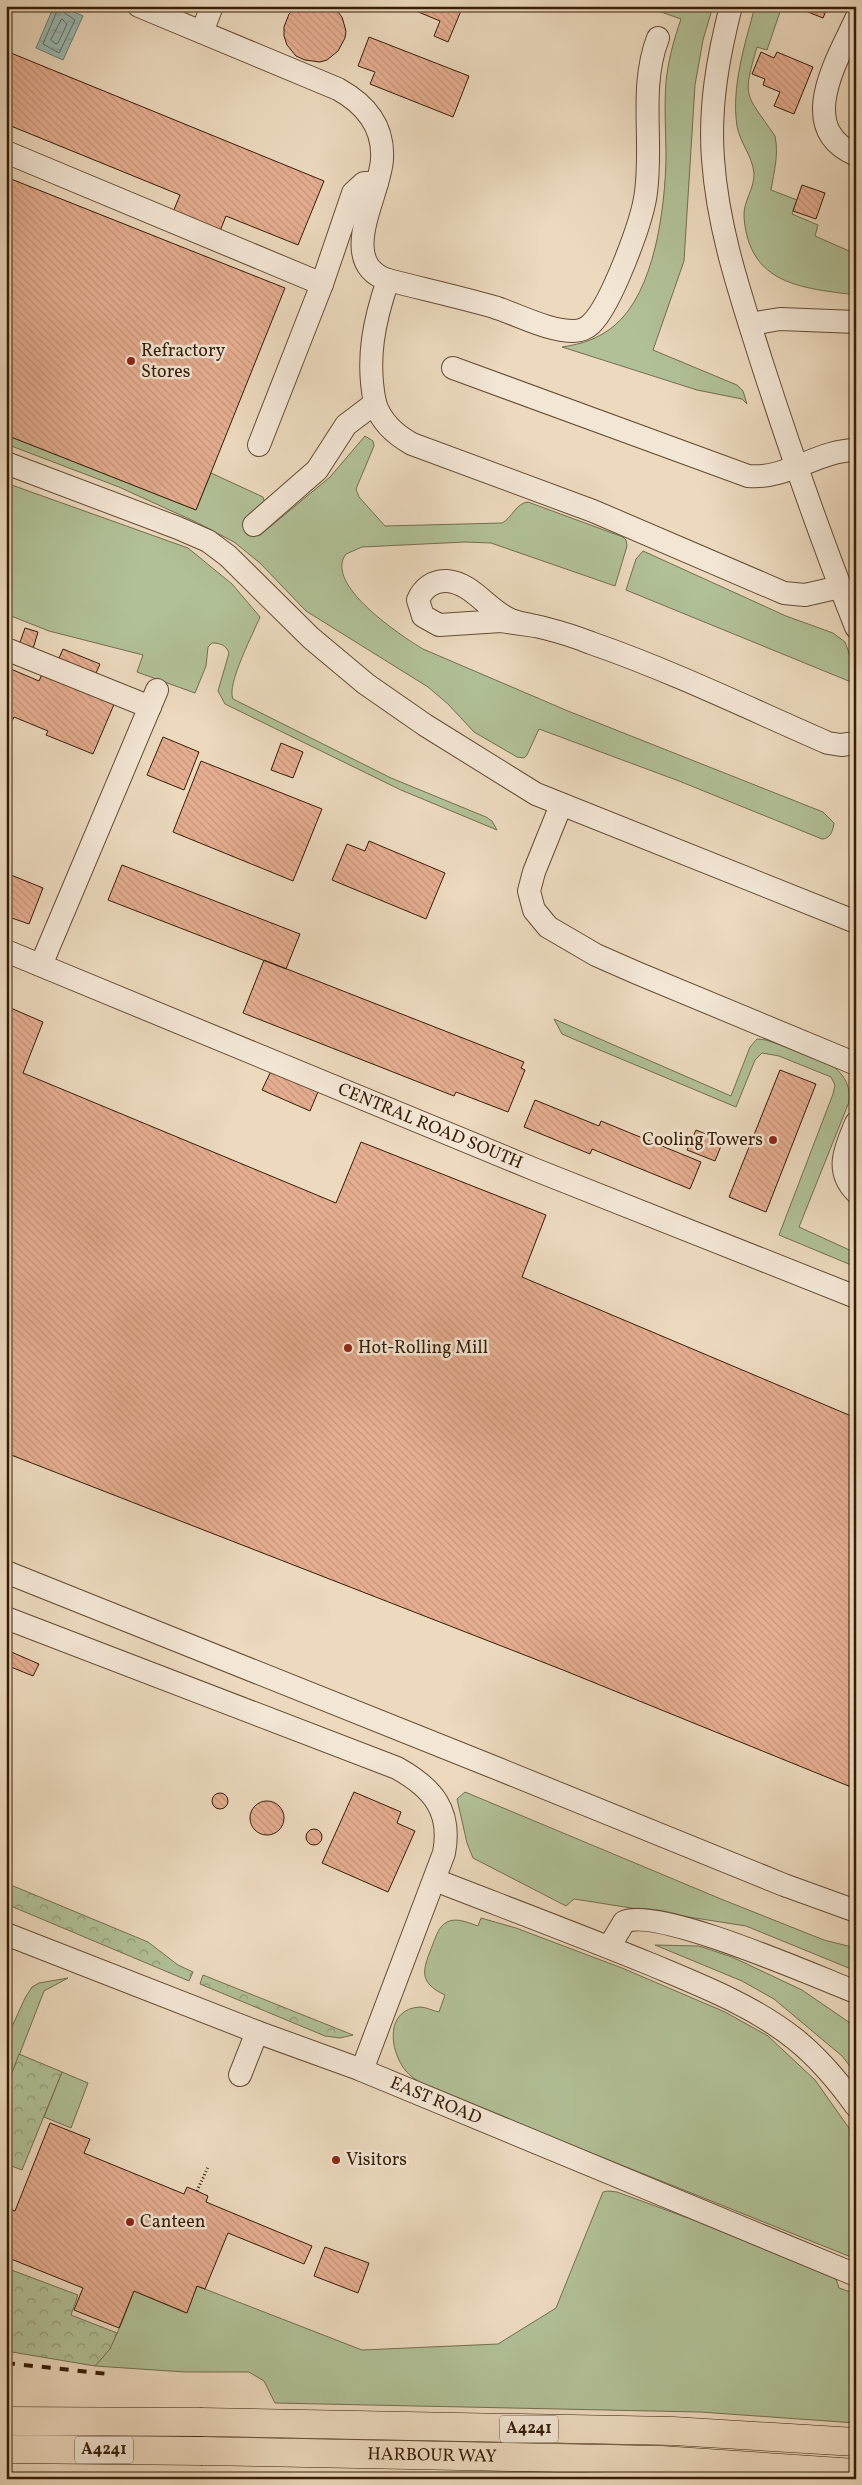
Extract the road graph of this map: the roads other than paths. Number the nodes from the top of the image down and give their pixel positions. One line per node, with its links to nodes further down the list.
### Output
1 (139, 6): 5 (lane)
2 (212, 6): 5 (lane)
3 (731, 6): 13 (lane)
4 (856, 19): 8 (lane)
5 (202, 32): 9 (lane)
6 (658, 38): 10 (lane)
7 (6, 152): 11 (lane)
8 (856, 155)
9 (377, 183): 10 (lane); 11 (lane)
10 (388, 280): 15 (lane)
11 (322, 284): 16 (lane)
12 (856, 322): 13 (lane)
13 (750, 324): 19 (lane)
14 (453, 368): 19 (lane)
15 (375, 403): 20 (lane); 21 (lane)
16 (259, 445)
17 (856, 450): 19 (lane)
18 (6, 463): 26 (lane)
19 (796, 466): 21 (lane)
20 (254, 525)
21 (840, 586): 23 (lane)
22 (535, 626): 25 (lane)
23 (856, 627)
24 (6, 649): 29 (lane)
25 (856, 743)
26 (561, 805): 27 (lane); 30 (lane)
27 (856, 922)
28 (6, 951): 29 (lane, CENTRAL ROAD SOUTH)
29 (41, 965): 33 (lane, CENTRAL ROAD SOUTH)
30 (856, 1064)
31 (856, 1123): 32 (lane)
32 (856, 1192)
33 (856, 1297)
34 (6, 1572): 37 (lane)
35 (6, 1618): 36 (lane)
36 (435, 1880): 39 (lane); 42 (lane)
37 (856, 1911)
38 (8, 1940): 41 (lane, EAST ROAD)
39 (609, 1947): 40 (lane); 44 (lane)
40 (856, 1992)
41 (257, 2032): 42 (lane, EAST ROAD); 43 (lane)
42 (362, 2070): 45 (lane, EAST ROAD)
43 (240, 2075)
44 (856, 2106)
45 (856, 2275)
46 (6, 2421): 47 (main road, HARBOUR WAY / A4241, bridge)
47 (856, 2442)
48 (6, 2449): 49 (main road, HARBOUR WAY / A4241, bridge)
49 (856, 2473)

